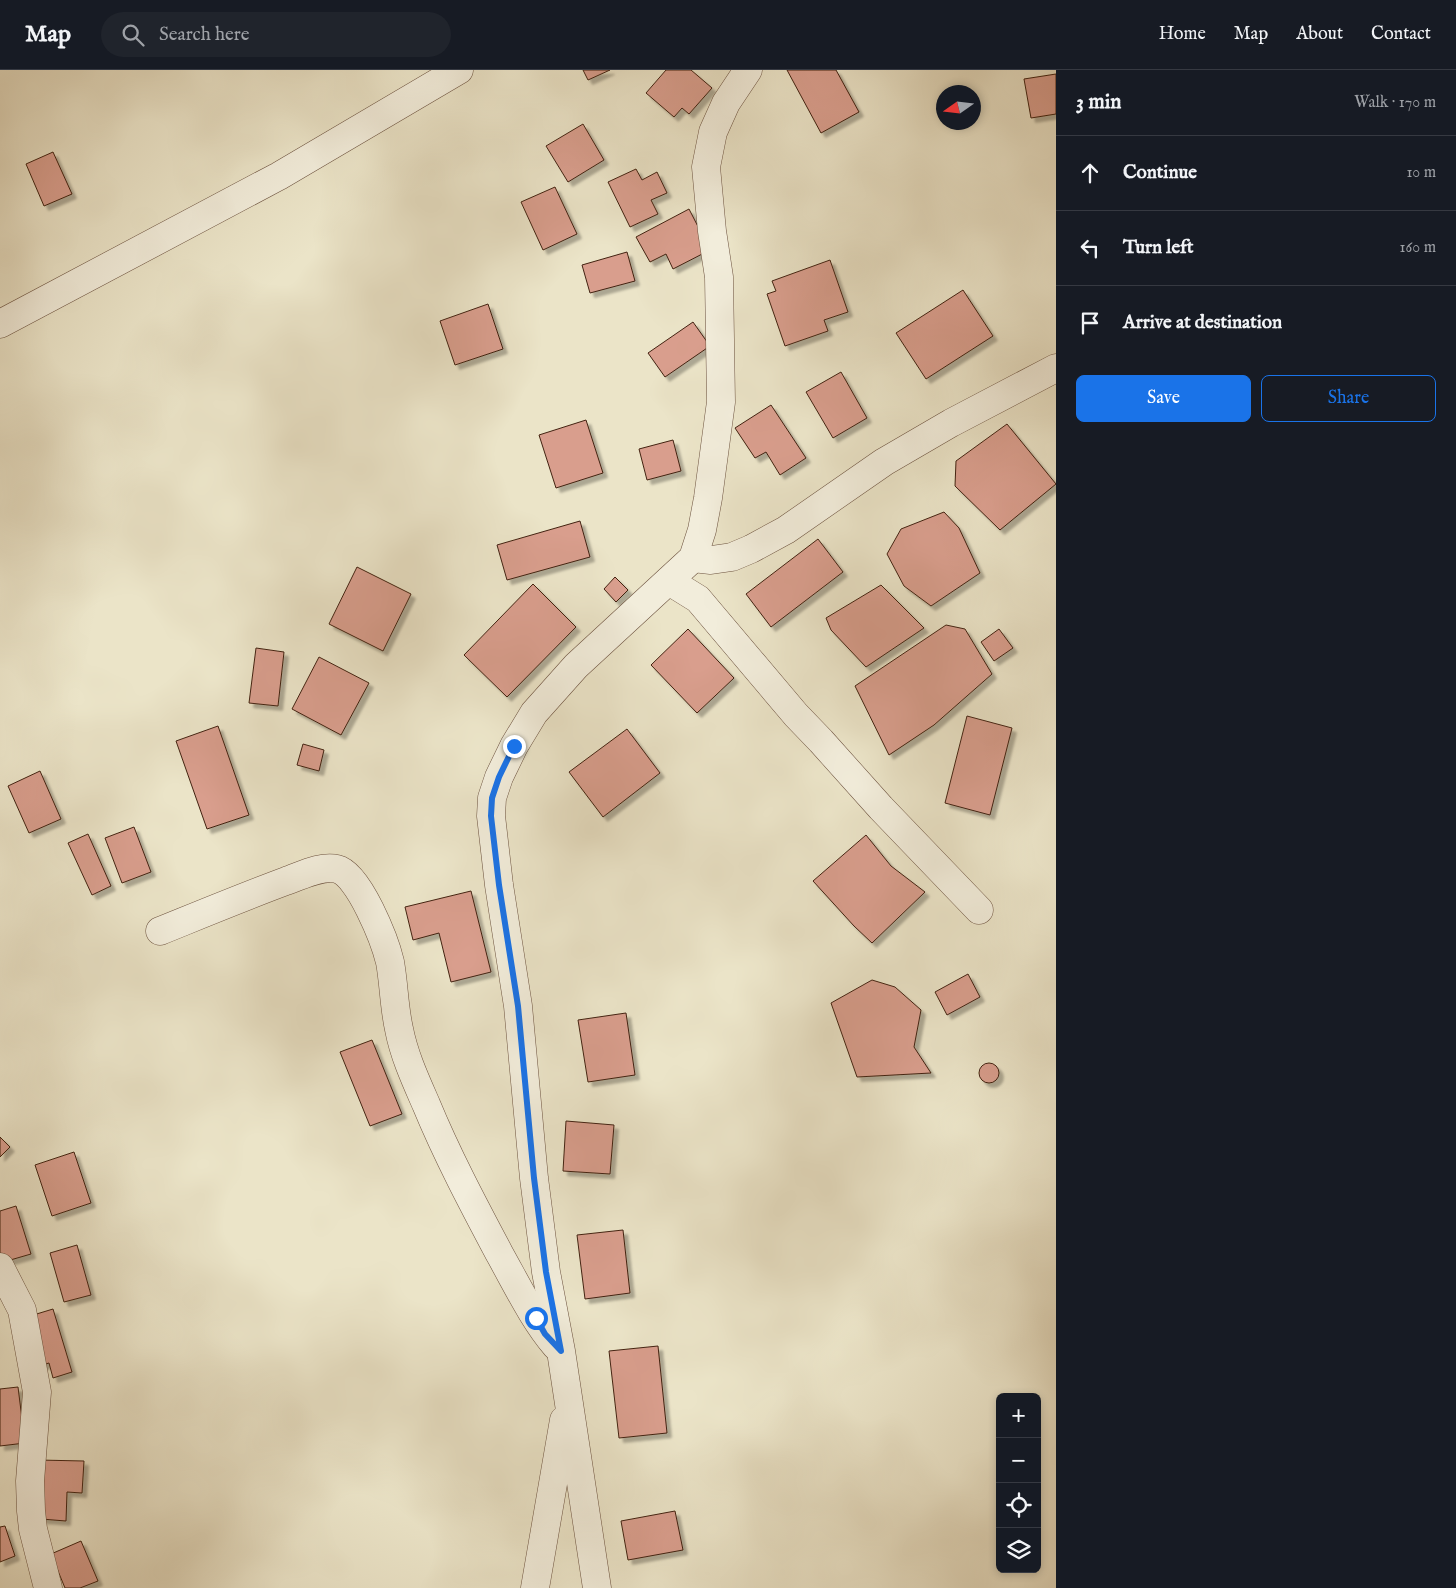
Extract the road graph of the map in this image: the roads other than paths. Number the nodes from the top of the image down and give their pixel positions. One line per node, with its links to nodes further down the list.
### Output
1 (459, 70): 3 (street)
2 (748, 70): 5 (street)
3 (0, 324)
4 (1056, 368): 5 (street)
5 (693, 558): 6 (street)
6 (669, 581): 7 (street); 10 (street)
7 (979, 910)
8 (160, 932): 10 (street)
9 (0, 1267): 12 (street)
10 (561, 1351): 11 (street)
11 (567, 1396): 13 (street); 14 (street)
12 (48, 1588)
13 (535, 1588)
14 (597, 1588)

